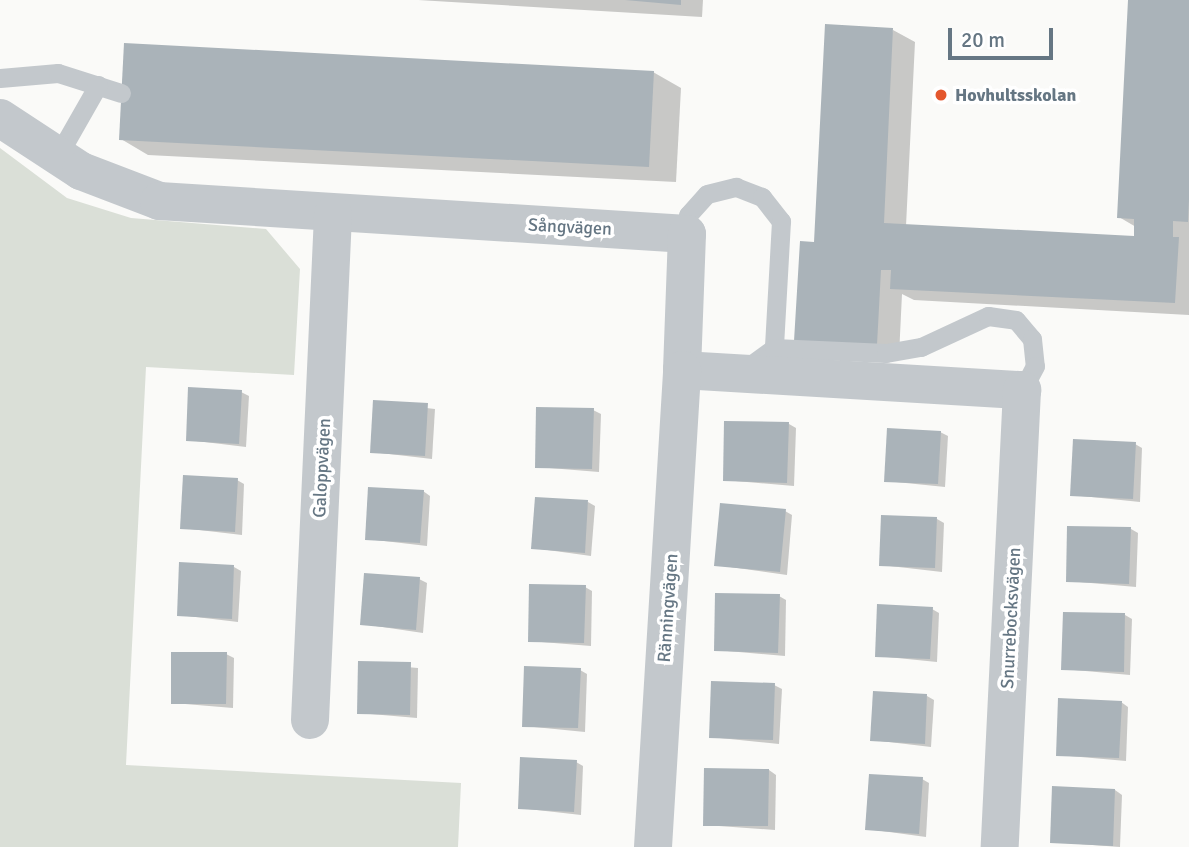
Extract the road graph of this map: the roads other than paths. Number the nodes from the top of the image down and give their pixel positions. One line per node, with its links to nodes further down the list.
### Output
1 (0, 78): 2 (lane)
2 (97, 85): 3 (lane); 5 (lane)
3 (121, 93)
4 (0, 118): 5 (street, Sångvägen)
5 (57, 157): 6 (street, Sångvägen)
6 (333, 215): 7 (street, Sångvägen); 12 (street, Galoppvägen)
7 (687, 234): 8 (lane); 9 (street)
8 (774, 348): 10 (lane); 11 (lane)
9 (682, 370): 10 (street); 13 (street, Ränningvägen)
10 (741, 373): 11 (street)
11 (1022, 390): 14 (street, Snurrebocksvägen)
12 (310, 720)
13 (653, 847)
14 (1000, 847)

